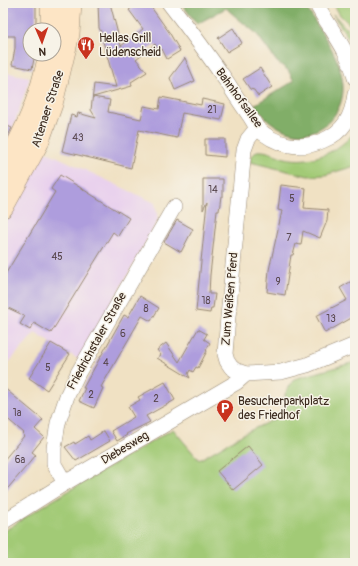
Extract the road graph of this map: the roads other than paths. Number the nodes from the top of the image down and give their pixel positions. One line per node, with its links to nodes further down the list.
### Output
1 (51, 3): 5 (main road)
2 (71, 3): 11 (main road, Altenaer Straße)
3 (169, 3): 9 (street, Bahnhofsallee)
4 (316, 3): 7 (street)
5 (52, 22)
6 (47, 62): 10 (main road, Altenaer Straße)
7 (355, 78)
8 (355, 94): 9 (street, Bahnhofsallee)
9 (257, 128): 14 (street, Zum Weißen Pferd)
10 (3, 170)
11 (3, 207)
12 (174, 207): 15 (street, Friedrichstaler Straße)
13 (355, 345): 14 (street)
14 (246, 374): 15 (street, Diebesweg)
15 (65, 483): 16 (street, Diebesweg)
16 (3, 522)

